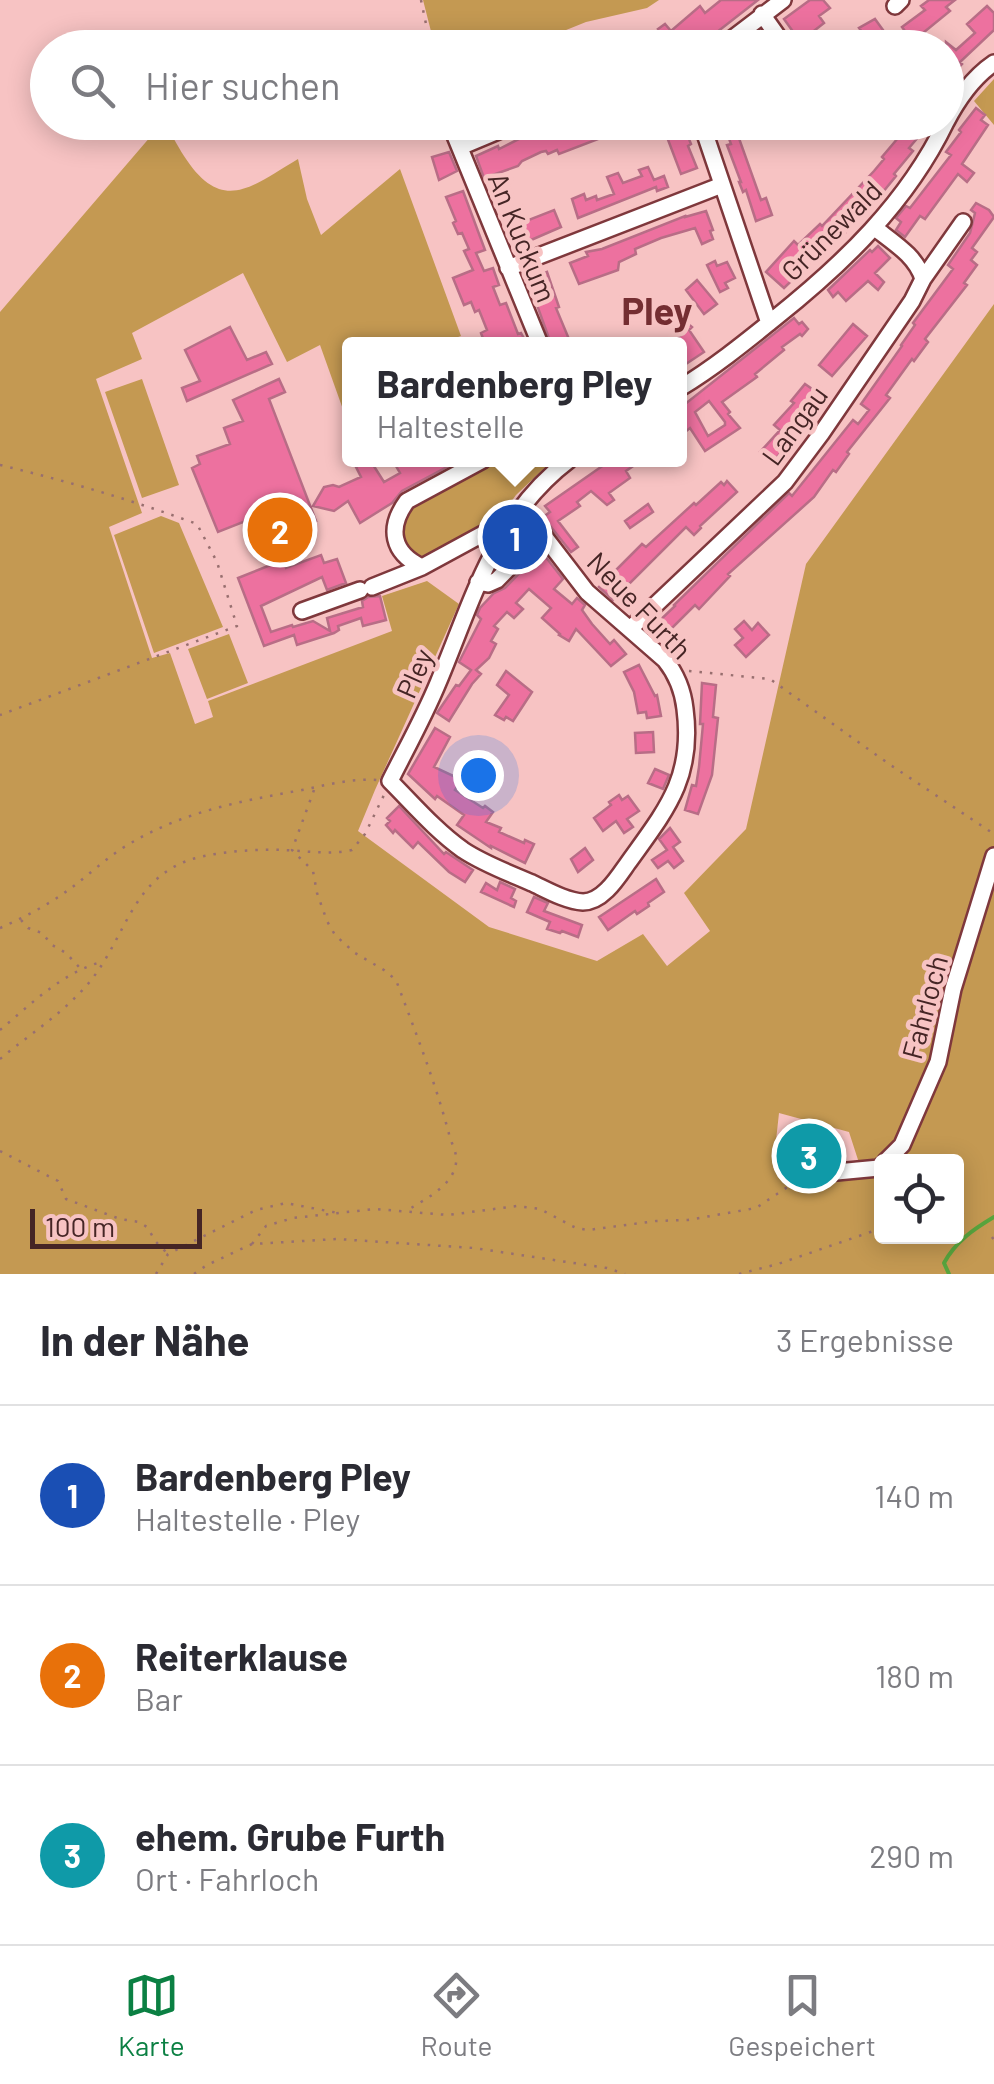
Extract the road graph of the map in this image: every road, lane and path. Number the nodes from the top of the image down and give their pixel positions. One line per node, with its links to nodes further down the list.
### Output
1 (421, 0): 4 (path)
2 (783, 0): 3 (street)
3 (762, 14): 5 (street); 6 (street)
4 (428, 30)
5 (742, 30)
6 (773, 30)
7 (994, 63): 8 (street, Grünewald)
8 (964, 93)
9 (457, 140): 13 (street, An Kuckum)
10 (477, 140): 13 (street, An Kuckum)
11 (707, 140): 14 (street)
12 (936, 140): 16 (street, Grünewald)
13 (460, 147): 17 (street, An Kuckum)
14 (722, 185): 17 (street); 19 (street)
15 (963, 222): 18 (street, Langau)
16 (875, 228): 18 (street); 19 (street, Grünewald)
17 (508, 268): 20 (street, An Kuckum)
18 (923, 279): 30 (street, Langau)
19 (769, 323): 21 (street, Grünewald)
20 (537, 337)
21 (687, 383)
22 (0, 465): 32 (path)
23 (470, 467): 28 (street)
24 (561, 467): 25 (street, Pley)
25 (513, 517): 26 (street, Neue Furth); 27 (street, Pley); 27 (street, Pley)
26 (543, 533): 27 (street, Pley); 30 (street, Neue Furth)
27 (473, 565): 28 (street, Pley); 33 (street, Pley)
28 (422, 567): 29 (street, Pley)
29 (302, 611)
30 (630, 629): 31 (street, Neue Furth)
31 (673, 670): 33 (street, Neue Furth); 35 (path)
32 (0, 715)
33 (390, 781): 34 (path); 36 (path)
34 (315, 787): 36 (path); 38 (path)
35 (994, 834)
36 (292, 850): 40 (path); 48 (path)
37 (994, 856): 45 (street, Fahrloch)
38 (20, 920): 39 (path); 41 (path)
39 (0, 928)
40 (102, 962): 41 (path); 43 (path)
41 (81, 968): 42 (path)
42 (0, 1030)
43 (0, 1059)
44 (0, 1151): 52 (path)
45 (892, 1154)
46 (874, 1168): 47 (street, Fahrloch)
47 (805, 1175): 48 (path)
48 (406, 1210): 49 (path)
49 (340, 1213): 51 (path); 52 (path)
50 (874, 1231): 56 (path)
51 (252, 1244): 54 (path); 55 (path)
52 (168, 1254): 53 (path)
53 (156, 1274)
54 (194, 1274)
55 (625, 1274)
56 (739, 1274)

